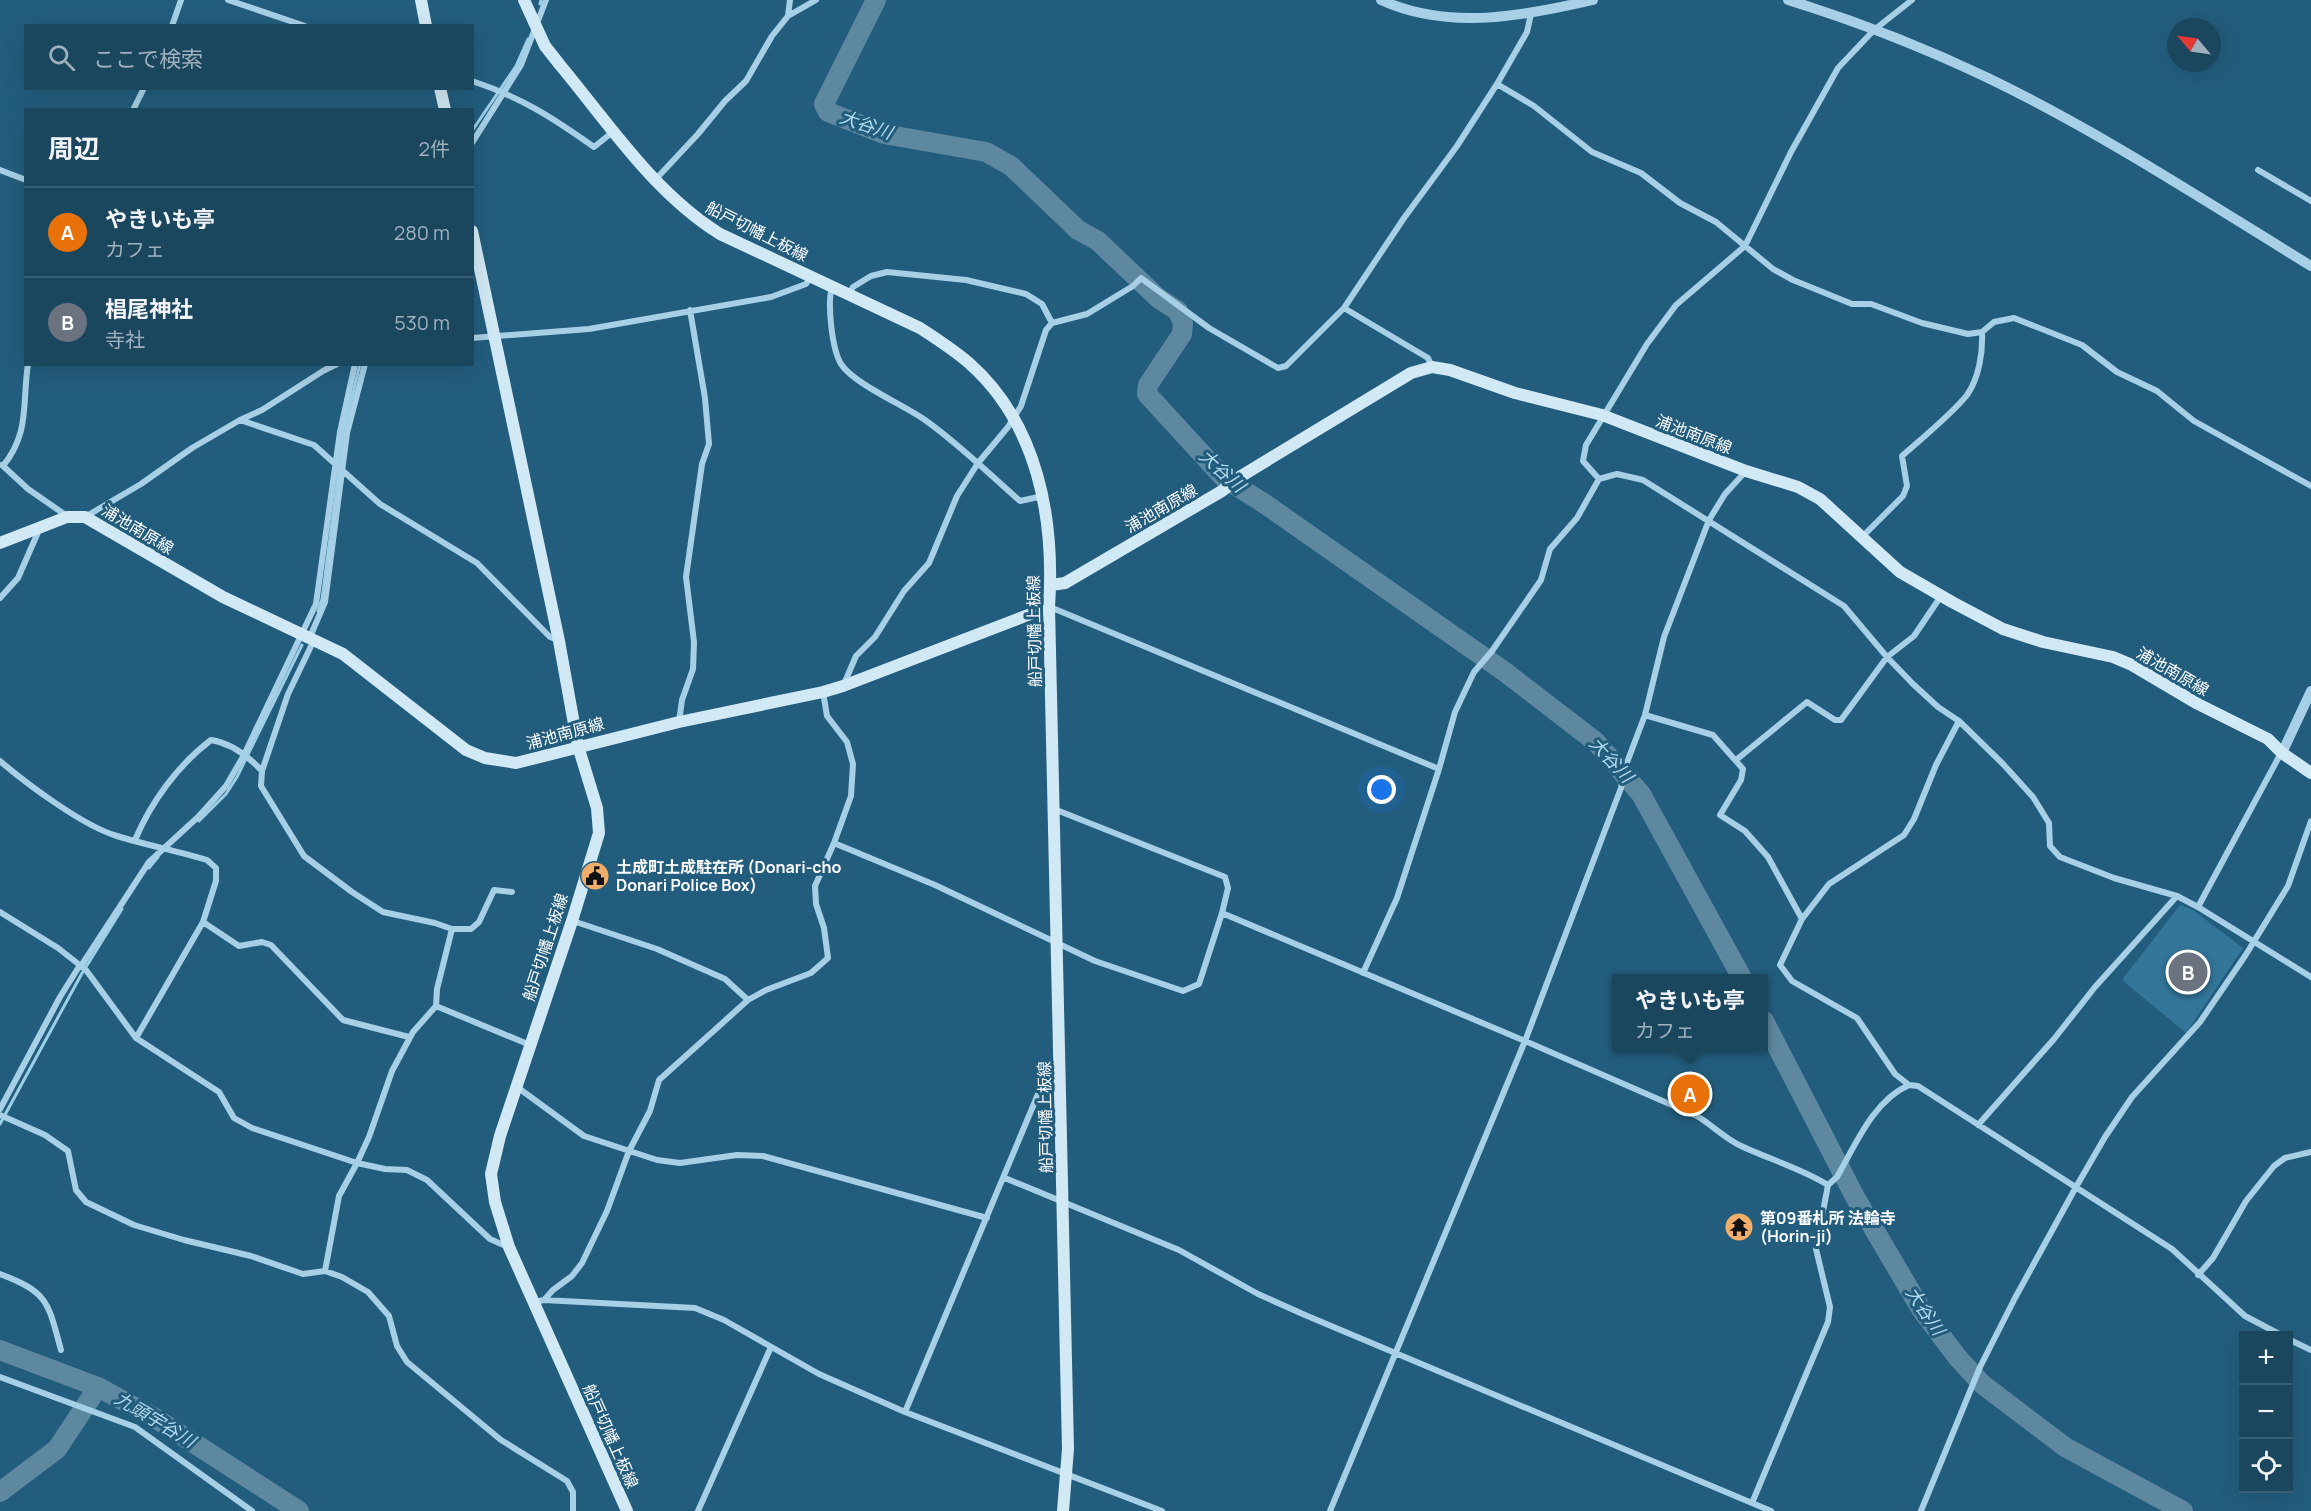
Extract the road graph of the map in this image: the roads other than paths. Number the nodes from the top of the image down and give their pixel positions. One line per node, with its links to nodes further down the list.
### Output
1 (181, 0): 14 (street)
2 (228, 0): 15 (street)
3 (421, 0): 16 (main road)
4 (524, 0): 17 (main road, 船戸切幡上板線)
5 (546, 0): 17 (street)
6 (790, 0): 13 (street)
7 (816, 0): 13 (street)
8 (1381, 0): 12 (street)
9 (1788, 0): 18 (street)
10 (1912, 0): 18 (street)
11 (1587, 1): 12 (street)
12 (1531, 14): 20 (street)
13 (788, 16): 31 (street)
14 (173, 24)
15 (299, 24)
16 (426, 24)
17 (536, 27): 23 (street); 26 (main road, 船戸切幡上板線)
18 (1874, 30): 34 (street); 35 (street)
19 (474, 82): 23 (street)
20 (1497, 84): 34 (street); 39 (street)
21 (143, 90): 24 (street)
22 (440, 90): 25 (main road)
23 (502, 91): 26 (street); 27 (street)
24 (134, 108)
25 (445, 108)
26 (614, 130): 31 (main road, 船戸切幡上板線)
27 (474, 140)
28 (0, 170): 30 (street)
29 (2258, 170): 32 (street)
30 (24, 179)
31 (655, 180): 36 (main road, 船戸切幡上板線)
32 (2311, 201)
33 (474, 240): 43 (main road, 船戸切幡上板線)
34 (1745, 246): 42 (street); 50 (street)
35 (2311, 266)
36 (810, 276): 37 (main road, 船戸切幡上板線); 40 (street)
37 (832, 287): 38 (main road, 船戸切幡上板線); 53 (street)
38 (849, 294): 41 (street); 51 (main road, 船戸切幡上板線)
39 (1344, 308): 41 (street); 49 (street)
40 (690, 310): 43 (street); 78 (street)
41 (1052, 323): 51 (street)
42 (1982, 332): 58 (street); 64 (street)
43 (495, 336): 44 (street); 71 (main road, 船戸切幡上板線)
44 (474, 338)
45 (28, 366): 54 (street)
46 (334, 366): 52 (street)
47 (355, 366): 55 (street)
48 (364, 366): 55 (street)
49 (1432, 367): 50 (main road, 浦池南原線); 66 (main road, 浦池南原線)
50 (1602, 415): 56 (main road, 浦池南原線); 57 (street)
51 (1014, 418): 53 (street); 59 (main road, 船戸切幡上板線)
52 (240, 420): 55 (street); 61 (street)
53 (978, 463): 59 (street); 73 (street)
54 (1, 464): 60 (street)
55 (339, 467): 70 (street); 70 (street); 71 (street)
56 (1746, 471): 62 (street); 64 (main road, 浦池南原線)
57 (1599, 479): 62 (street); 84 (street)
58 (2311, 486)
59 (1043, 496): 66 (main road, 船戸切幡上板線)
60 (67, 517): 61 (main road, 浦池南原線); 63 (main road, 浦池南原線)
61 (86, 517): 70 (main road, 浦池南原線)
62 (1709, 520): 72 (street); 76 (street)
63 (39, 529): 65 (main road, 浦池南原線); 68 (street)
64 (1862, 537): 67 (main road, 浦池南原線)
65 (0, 543)
66 (1051, 585): 69 (main road, 船戸切幡上板線)
67 (1941, 596): 72 (street); 80 (main road, 浦池南原線)
68 (0, 598)
69 (1049, 607): 73 (main road, 浦池南原線); 84 (street); 87 (main road, 船戸切幡上板線)
70 (309, 637): 79 (main road, 浦池南原線); 81 (street); 85 (street)
71 (559, 641): 79 (main road, 船戸切幡上板線)
72 (1887, 657): 77 (street); 82 (street)
73 (843, 686): 75 (main road, 浦池南原線)
74 (2311, 691): 80 (street)
75 (823, 692): 78 (main road, 浦池南原線); 90 (street)
76 (1645, 715): 82 (street); 110 (street)
77 (1959, 721): 93 (street); 97 (street)
78 (679, 722): 79 (main road, 浦池南原線)
79 (578, 746): 98 (main road, 船戸切幡上板線)
80 (2282, 753): 86 (main road, 浦池南原線); 94 (street)
81 (247, 756): 85 (street); 89 (street); 91 (street)
82 (1736, 760): 97 (street)
83 (0, 761): 89 (street)
84 (1439, 770): 104 (street)
85 (262, 771): 100 (street)
86 (2311, 773)
87 (1054, 809): 96 (street); 102 (main road, 船戸切幡上板線)
88 (2311, 821): 101 (street)
89 (135, 840): 91 (street)
90 (834, 843): 102 (street); 106 (street)
91 (166, 848): 99 (street); 103 (street)
92 (512, 892): 100 (street)
93 (2177, 896): 94 (street); 116 (street)
94 (2198, 907): 101 (street)
95 (0, 912): 103 (street)
96 (1222, 913): 102 (street); 104 (street)
97 (1802, 919): 113 (street)
98 (572, 921): 106 (street); 111 (main road, 船戸切幡上板線)
99 (203, 922): 108 (street); 109 (street)
100 (452, 929): 107 (street)
101 (2252, 941): 105 (street); 122 (street)
102 (1058, 946): 112 (main road, 船戸切幡上板線)
103 (83, 967): 109 (street); 115 (street)
104 (1364, 973): 110 (street)
105 (2311, 976)
106 (748, 1000): 117 (street)
107 (436, 1005): 108 (street); 111 (street)
108 (409, 1037): 119 (street)
109 (136, 1038): 119 (street)
110 (1526, 1041): 121 (street); 135 (street)
111 (530, 1045): 114 (main road, 船戸切幡上板線)
112 (1060, 1065): 120 (street); 123 (main road, 船戸切幡上板線)
113 (1910, 1085): 116 (street); 121 (street)
114 (517, 1086): 117 (street); 125 (main road, 船戸切幡上板線)
115 (2, 1114): 126 (street)
116 (1978, 1125): 122 (street)
117 (629, 1150): 124 (street); 129 (street)
118 (2311, 1152): 128 (street)
119 (357, 1163): 125 (street); 126 (street)
120 (1005, 1178): 123 (street); 124 (street)
121 (1828, 1185): 139 (street)
122 (2076, 1187): 128 (street); 148 (street)
123 (1063, 1204): 135 (street); 138 (main road, 船戸切幡上板線)
124 (987, 1218): 137 (street)
125 (508, 1247): 129 (main road, 船戸切幡上板線)
126 (325, 1271): 141 (street)
127 (0, 1274): 133 (street)
128 (2198, 1275): 130 (street)
129 (538, 1301): 132 (street); 142 (main road, 船戸切幡上板線)
130 (2275, 1331)
131 (2293, 1341): 134 (street)
132 (771, 1347): 137 (street); 143 (street)
133 (62, 1350)
134 (2311, 1350)
135 (1396, 1353): 139 (street); 146 (street)
136 (0, 1377): 140 (street)
137 (905, 1412): 138 (street)
138 (1066, 1475): 144 (main road, 船戸切幡上板線); 145 (street)
139 (1752, 1503): 147 (street)
140 (252, 1511)
141 (573, 1511)
142 (627, 1511)
143 (698, 1511)
144 (1063, 1511)
145 (1162, 1511)
146 (1330, 1511)
147 (1771, 1511)
148 (1922, 1511)

